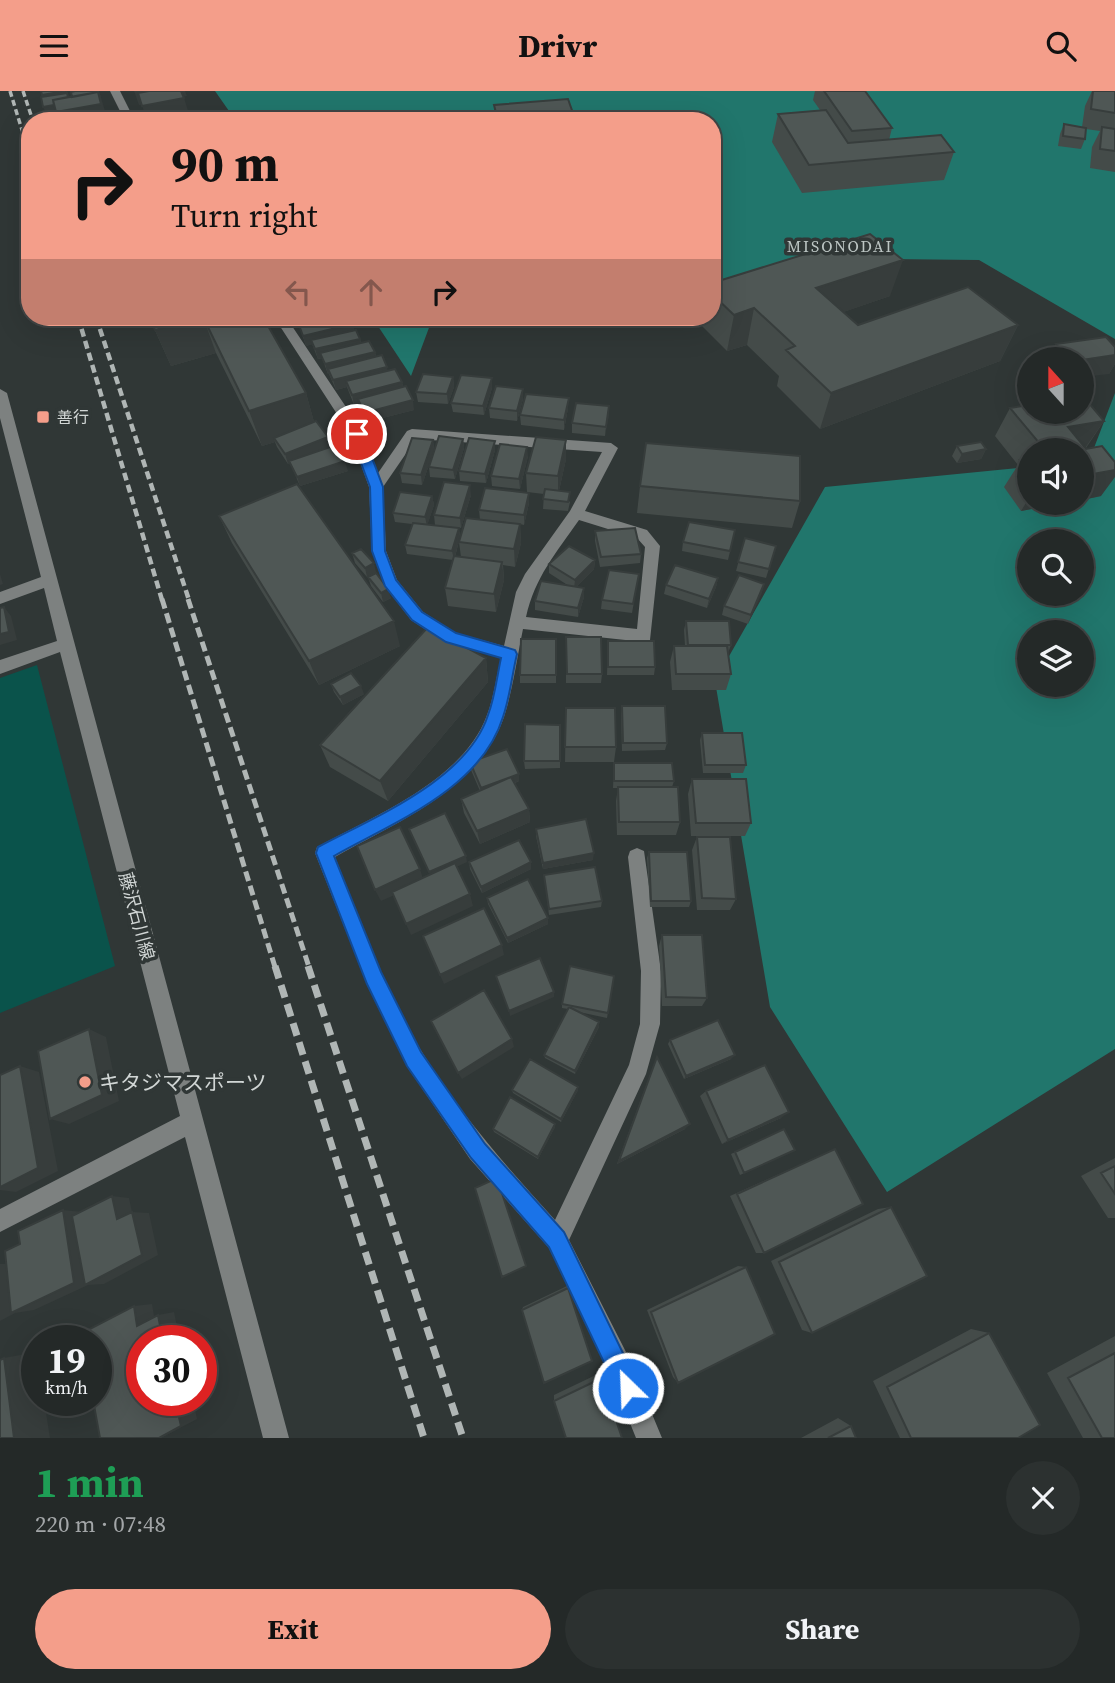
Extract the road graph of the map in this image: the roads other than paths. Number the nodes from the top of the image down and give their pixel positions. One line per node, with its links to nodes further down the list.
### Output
1 (115, 91): 2 (street)
2 (126, 112)
3 (286, 326): 5 (street)
4 (0, 393): 7 (street, 藤沢石川線)
5 (376, 487): 6 (street); 11 (street)
6 (576, 514): 9 (street); 9 (street)
7 (50, 580): 8 (street); 10 (street, 藤沢石川線)
8 (0, 598)
9 (517, 622): 11 (street)
10 (66, 644): 12 (street); 14 (street, 藤沢石川線)
11 (509, 654): 16 (street)
12 (0, 667)
13 (637, 857): 16 (street)
14 (191, 1122): 15 (street); 17 (street, 藤沢石川線)
15 (0, 1221)
16 (557, 1240): 18 (street)
17 (276, 1438)
18 (649, 1438)

